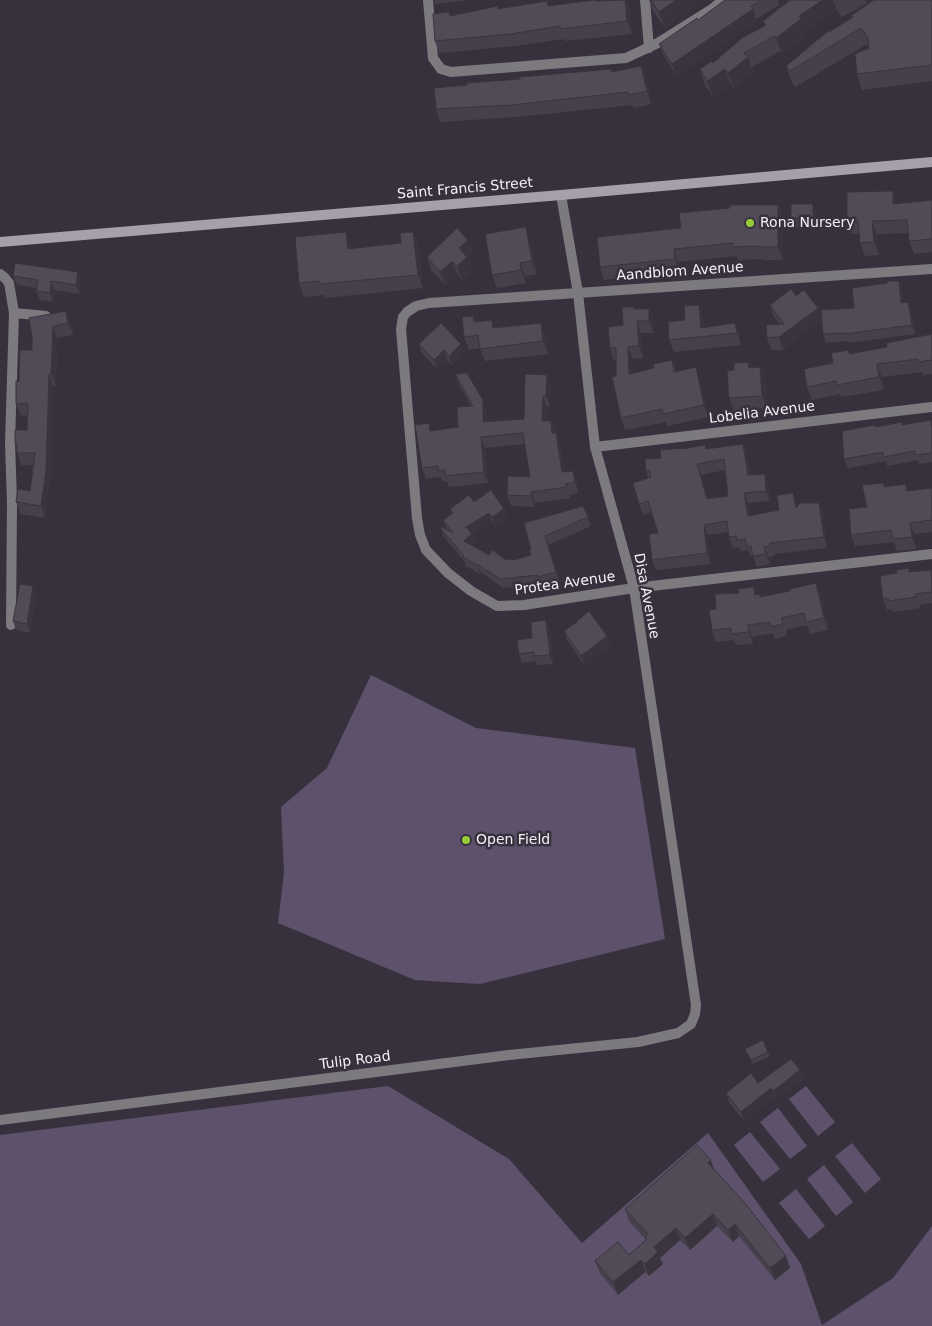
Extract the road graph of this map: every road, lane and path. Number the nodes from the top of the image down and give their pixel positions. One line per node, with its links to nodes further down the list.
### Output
1 (428, 0): 4 (street)
2 (645, 0): 4 (street)
3 (723, 0): 4 (street)
4 (649, 48)
5 (932, 162): 6 (street, Saint Francis Street)
6 (561, 195): 7 (street, Saint Francis Street); 10 (street, Disa Avenue)
7 (0, 242)
8 (932, 269): 10 (street, Aandblom Avenue)
9 (0, 274): 12 (street)
10 (578, 293): 11 (street, Aandblom Avenue); 15 (street, Disa Avenue)
11 (429, 303): 17 (street, Protea Avenue)
12 (14, 314): 13 (street); 18 (street)
13 (46, 316)
14 (932, 407): 15 (street, Lobelia Avenue)
15 (595, 447): 17 (street, Disa Avenue)
16 (932, 554): 17 (street, Protea Avenue)
17 (634, 588): 19 (street, Disa Avenue)
18 (11, 625)
19 (696, 1005): 20 (street, Tulip Road)
20 (0, 1120)

